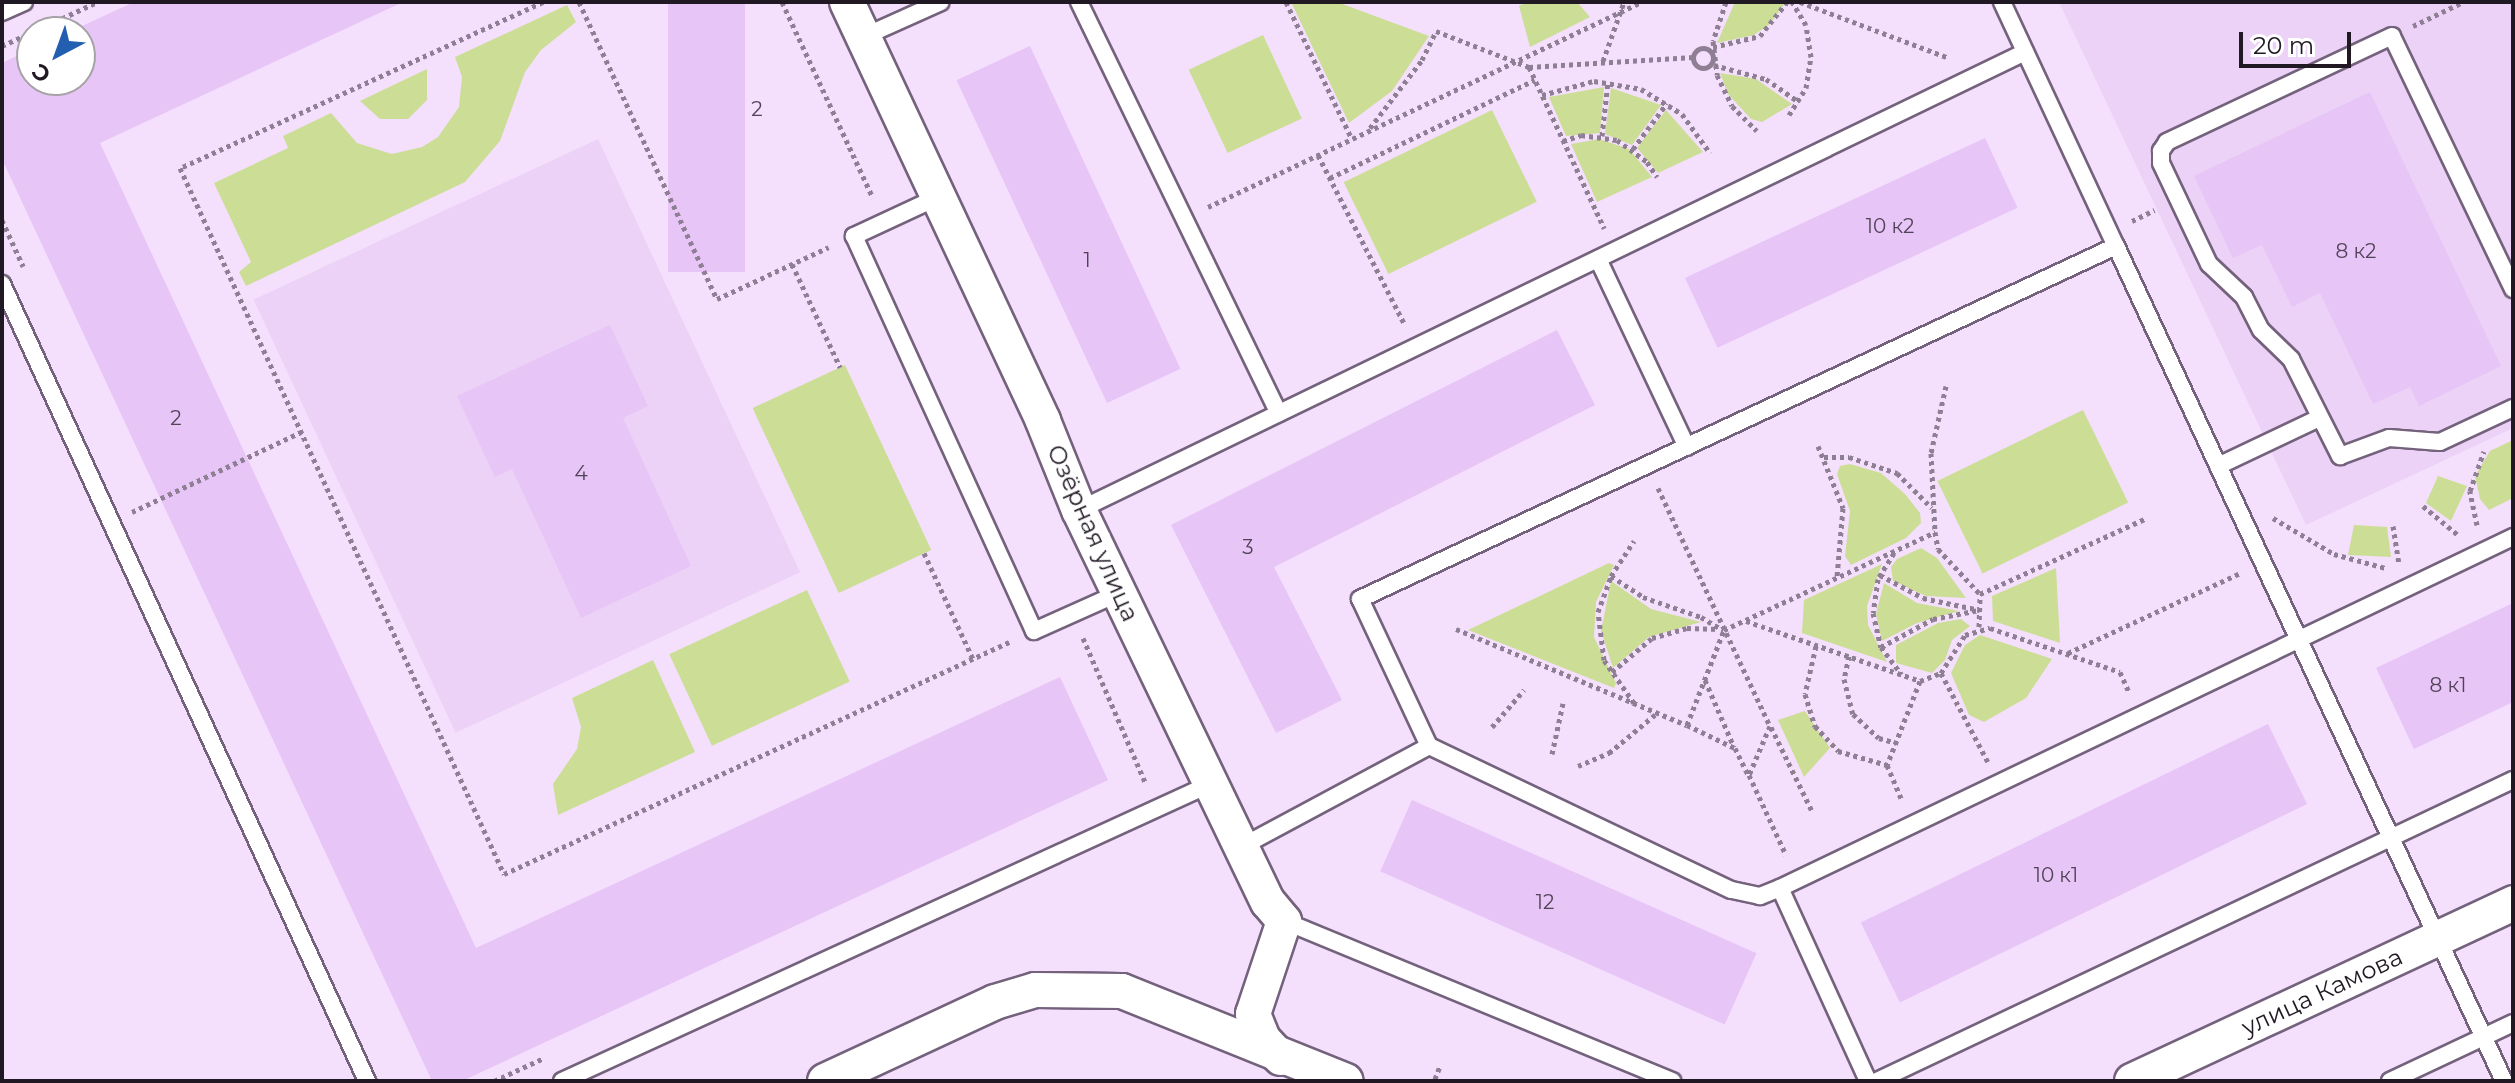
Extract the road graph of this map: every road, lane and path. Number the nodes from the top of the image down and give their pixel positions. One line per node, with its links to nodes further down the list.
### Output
1 (24, 2): 17 (lane)
2 (97, 2): 19 (path)
3 (543, 2): 62 (path)
4 (579, 2): 53 (path)
5 (782, 2): 47 (path)
6 (847, 2): 21 (street, Озёрная улица)
7 (941, 2): 21 (lane)
8 (1079, 2): 48 (lane)
9 (1286, 2): 39 (path)
10 (1624, 2): 18 (path)
11 (1641, 2): 18 (path)
12 (1726, 2): 22 (path)
13 (1790, 2): 22 (path); 33 (path)
14 (1800, 2): 29 (path)
15 (2002, 2): 23 (lane)
16 (2463, 2): 20 (path)
17 (2, 12)
18 (1620, 12): 25 (path); 26 (path)
19 (67, 16)
20 (2392, 36): 55 (lane); 61 (lane)
21 (863, 37): 46 (street, Озёрная улица)
22 (1713, 47): 27 (path)
23 (2025, 52): 29 (lane); 50 (lane)
24 (1694, 57): 26 (path); 27 (path); 27 (path)
25 (1518, 60): 28 (path); 36 (path); 36 (path)
26 (1603, 61): 28 (path)
27 (1714, 62): 33 (path); 37 (path)
28 (1529, 67): 30 (path)
29 (1984, 72): 51 (lane)
30 (1535, 80): 32 (path); 45 (path)
31 (1608, 82): 32 (path); 34 (path); 38 (path)
32 (1542, 95): 40 (path)
33 (1799, 102): 35 (path)
34 (1667, 103): 41 (path); 42 (path)
35 (1789, 115)
36 (1369, 131): 39 (path)
37 (1757, 131)
38 (1602, 136): 40 (path); 41 (path)
39 (1352, 139): 43 (path)
40 (1563, 141): 51 (path)
41 (1633, 149): 44 (path)
42 (1710, 153)
43 (1318, 155): 45 (path); 48 (path)
44 (1657, 177)
45 (1330, 178): 56 (path)
46 (938, 197): 71 (street, Озёрная улица); 97 (lane)
47 (878, 209)
48 (1184, 218): 60 (lane)
49 (825, 233): 53 (path)
50 (2116, 246): 65 (lane); 68 (lane)
51 (1614, 251): 52 (lane)
52 (1598, 259): 56 (lane); 65 (lane)
53 (792, 264): 57 (path)
54 (2, 284): 74 (lane)
55 (2513, 289)
56 (1417, 347): 60 (lane)
57 (840, 367)
58 (1946, 386): 70 (path)
59 (2513, 408): 61 (lane)
60 (1279, 413): 71 (lane)
61 (2319, 418): 68 (lane)
62 (301, 432): 74 (path); 103 (path)
63 (2497, 442): 76 (path)
64 (1818, 446): 66 (path)
65 (1687, 447): 67 (lane)
66 (1824, 457): 70 (path); 88 (path)
67 (1647, 465): 96 (path); 118 (lane)
68 (2218, 466): 83 (lane)
69 (2423, 506): 78 (path)
70 (1932, 509): 77 (path)
71 (1079, 510): 89 (street, Озёрная улица)
72 (2271, 516): 85 (path)
73 (2147, 518): 90 (path)
74 (111, 522): 143 (lane)
75 (2393, 526): 84 (path)
76 (2477, 527)
77 (1935, 532): 81 (path); 90 (path)
78 (2459, 535)
79 (2513, 537): 98 (lane)
80 (1634, 541): 87 (path)
81 (1897, 550): 86 (path); 88 (path)
82 (924, 553): 103 (path)
83 (2263, 562): 98 (lane); 101 (path)
84 (2399, 563)
85 (2387, 568)
86 (1880, 575): 91 (path); 100 (path)
87 (1611, 576): 96 (path); 104 (path)
88 (1836, 578): 92 (path)
89 (1119, 593): 97 (lane); 126 (street, Озёрная улица)
90 (1980, 594): 91 (path)
91 (1980, 610): 93 (path); 100 (path)
92 (1745, 620): 96 (path); 99 (path)
93 (1979, 627): 101 (path); 105 (path)
94 (1078, 629): 127 (path)
95 (1456, 629): 111 (path)
96 (1724, 630): 104 (path); 107 (path); 115 (path)
97 (1034, 631): 103 (path)
98 (2299, 639): 113 (lane); 130 (lane)
99 (1816, 645): 102 (path); 121 (path)
100 (1881, 647): 106 (path)
101 (2068, 654): 113 (path)
102 (1849, 656): 106 (path); 117 (path)
103 (973, 659)
104 (1612, 672): 111 (path)
105 (1941, 673): 108 (path); 125 (path)
106 (1902, 674): 108 (path)
107 (1705, 680): 114 (path); 119 (path)
108 (1920, 681): 117 (path)
109 (1524, 690): 116 (path)
110 (1563, 703): 120 (path)
111 (1634, 704): 112 (path)
112 (1657, 713): 114 (path); 122 (path)
113 (2139, 716): 125 (lane)
114 (1687, 725): 119 (path)
115 (1770, 726): 123 (path); 128 (path)
116 (1492, 727)
117 (1896, 743): 121 (path)
118 (1429, 746): 131 (lane); 133 (lane)
119 (1735, 748): 123 (path)
120 (1552, 754)
121 (1887, 765): 129 (path)
122 (1578, 766)
123 (1749, 775): 132 (path)
124 (2513, 780): 130 (lane)
125 (1999, 783): 129 (lane)
126 (1210, 784): 131 (street, Озёрная улица); 145 (lane)
127 (1135, 789)
128 (1812, 811)
129 (1913, 824): 132 (lane)
130 (2392, 837): 136 (lane); 150 (lane)
131 (1241, 847): 135 (street, Озёрная улица)
132 (1797, 879): 133 (lane)
133 (1780, 888): 149 (lane)
134 (2513, 903): 136 (street, улица Камова)
135 (1284, 921): 140 (street); 148 (lane)
136 (2436, 939): 138 (lane); 151 (street, улица Камова)
137 (2513, 1023): 138 (lane)
138 (2483, 1037): 152 (lane); 153 (lane)
139 (551, 1055): 144 (path)
140 (1281, 1058): 146 (street); 147 (street)
141 (1440, 1066): 142 (path)
142 (1435, 1079)
143 (367, 1081)
144 (494, 1081)
145 (562, 1081)
146 (825, 1081)
147 (1346, 1081)
148 (1672, 1081)
149 (1868, 1081)
150 (1877, 1081)
151 (2132, 1081)
152 (2390, 1081)
153 (2504, 1081)

